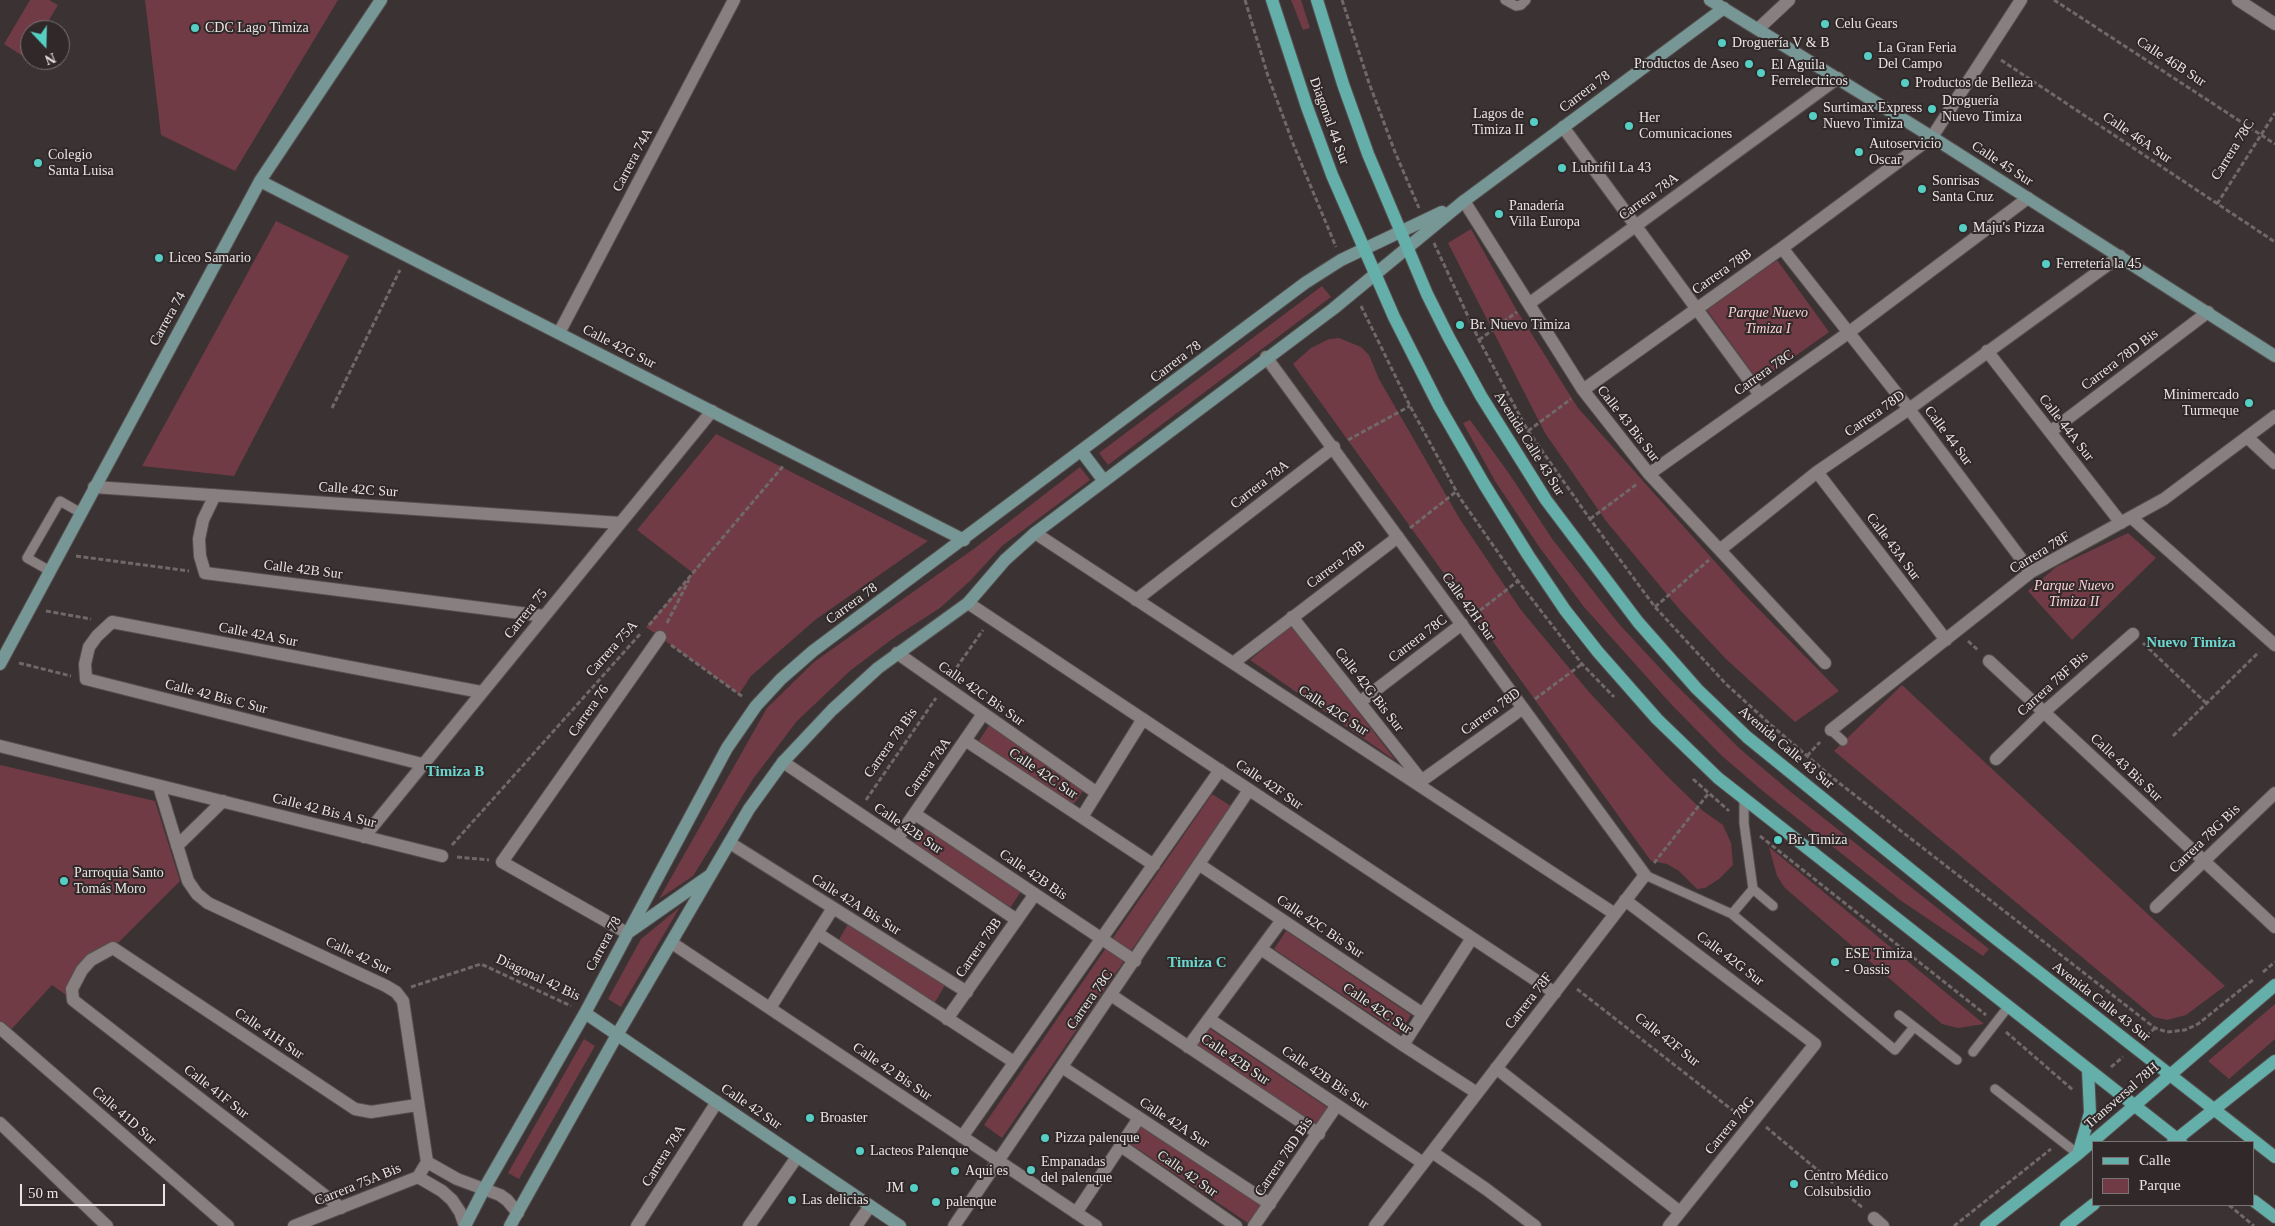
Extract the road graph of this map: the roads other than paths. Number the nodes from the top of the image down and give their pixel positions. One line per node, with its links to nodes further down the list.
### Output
1 (381, 0): 17 (street, Carrera 74)
2 (734, 0): 31 (street, Carrera 74A)
3 (1272, 0): 24 (main road, Diagonal 44 Sur)
4 (1316, 0): 21 (main road, Diagonal 44 Sur)
5 (1505, 0): 6 (lane)
6 (1526, 0)
7 (1710, 0): 11 (street, Calle 45 Sur)
8 (1789, 0): 13 (street)
9 (2021, 0): 16 (street)
10 (2238, 0): 12 (street)
11 (1724, 8): 13 (street, Calle 45 Sur); 15 (street, Carrera 78)
12 (2275, 24)
13 (1758, 29): 14 (street, Calle 45 Sur)
14 (1838, 78): 16 (street, Calle 45 Sur); 20 (street, Carrera 78A)
15 (1564, 127): 19 (street, Carrera 78); 20 (street)
16 (1932, 137): 18 (street, Calle 45 Sur); 23 (street, Carrera 78B)
17 (260, 181): 31 (street, Calle 42G Sur); 48 (street, Carrera 74)
18 (2028, 198): 25 (street, Calle 45 Sur); 30 (street, Carrera 78C)
19 (1464, 201): 21 (street, Carrera 78); 22 (street, Carrera 78); 27 (street, Calle 43 Bis Sur)
20 (1636, 226): 27 (street, Carrera 78A); 28 (street)
21 (1401, 232): 22 (main road, Diagonal 44 Sur); 24 (street, Carrera 78)
22 (1407, 247): 26 (street, Carrera 78); 150 (main road, Avenida Calle 43 Sur)
23 (1782, 248): 28 (street, Carrera 78B); 30 (street, Calle 44 Sur)
24 (1363, 250): 26 (main road); 43 (street, Carrera 78)
25 (2120, 256): 29 (street, Calle 45 Sur); 32 (street, Carrera 78D)
26 (1374, 274): 34 (street, Carrera 78); 93 (main road)
27 (1530, 303): 35 (street, Calle 43 Bis Sur)
28 (1696, 308): 35 (street, Carrera 78B); 36 (street)
29 (2208, 312): 33 (street, Calle 45 Sur); 40 (street, Carrera 78D Bis)
30 (1848, 333): 36 (street, Carrera 78C); 37 (street, Calle 44 Sur)
31 (559, 334): 38 (street, Calle 42G Sur)
32 (1987, 351): 37 (street, Carrera 78D); 40 (street, Calle 44A Sur)
33 (2275, 356)
34 (1266, 357): 42 (street, Calle 42H Sur); 47 (street, Carrera 78)
35 (1583, 390): 46 (street, Calle 43 Bis Sur)
36 (1760, 394): 46 (street, Carrera 78C)
37 (1909, 410): 45 (street, Carrera 78D); 58 (street, Calle 44 Sur)
38 (712, 411): 52 (street, Carrera 75); 55 (street, Calle 42G Sur)
39 (2275, 416): 41 (street, Carrera 78F)
40 (2050, 432): 51 (street, Calle 44A Sur)
41 (2247, 437): 44 (street); 51 (street, Carrera 78F)
42 (1334, 447): 54 (street, Calle 42H Sur); 59 (street, Carrera 78A)
43 (1082, 452): 47 (street); 55 (street, Carrera 78)
44 (2275, 463)
45 (1817, 472): 56 (street, Carrera 78D); 66 (street, Calle 43A Sur)
46 (1649, 474): 56 (street, Calle 43 Bis Sur)
47 (1104, 481): 53 (street, Carrera 78)
48 (94, 487): 49 (street, Calle 42C Sur); 50 (street, Carrera 74)
49 (216, 495): 52 (street, Calle 42C Sur); 61 (street, Calle 42B Sur)
50 (80, 513): 57 (street, Carrera 74); 57 (lane)
51 (2127, 521): 58 (street, Carrera 78F); 67 (street, Calle 44A Sur)
52 (620, 523): 61 (street, Carrera 75)
53 (1035, 533): 59 (street, Calle 42G Sur); 60 (street, Carrera 78)
54 (1398, 537): 62 (street, Carrera 78B); 63 (street, Calle 42H Sur)
55 (964, 540): 118 (street, Carrera 78)
56 (1721, 549): 72 (street, Calle 43 Bis Sur)
57 (50, 571): 70 (street, Carrera 74)
58 (2031, 572): 66 (street, Carrera 78F)
59 (1136, 600): 71 (street, Calle 42G Sur)
60 (968, 603): 68 (street, Carrera 78); 79 (street, Calle 42F Sur)
61 (544, 616): 74 (street, Carrera 75)
62 (1292, 617): 71 (street, Carrera 78B); 75 (street, Calle 42G Bis Sur)
63 (1462, 624): 75 (street, Carrera 78C); 76 (street, Calle 42H Sur)
64 (2133, 634): 77 (street, Carrera 78F Bis)
65 (660, 637): 118 (street, Carrera 76)
66 (1946, 640): 80 (street, Carrera 78F)
67 (2273, 643)
68 (897, 653): 78 (street, Calle 42C Bis Sur); 85 (street, Carrera 78)
69 (1990, 661): 77 (street, Calle 43 Bis Sur)
70 (1, 662)
71 (1233, 663): 88 (street, Calle 42G Sur)
72 (1825, 663)
73 (86, 680): 74 (street, Calle 42A Sur); 86 (street, Calle 42 Bis C Sur)
74 (481, 692): 86 (street, Carrera 75)
75 (1360, 702): 88 (street, Calle 42G Bis Sur)
76 (1523, 708): 88 (street, Carrera 78D); 106 (street, Calle 42H Sur)
77 (2044, 712): 84 (street, Carrera 78F Bis); 102 (street, Calle 43 Bis Sur)
78 (983, 714): 81 (street, Carrera 78A); 91 (street, Calle 42C Bis Sur)
79 (1143, 719): 87 (street, Calle 42F Sur); 91 (street)
80 (1831, 730): 82 (lane)
81 (965, 740): 95 (street, Carrera 78A); 96 (street, Calle 42C Sur)
82 (1843, 741)
83 (0, 746): 89 (street, Calle 42 Bis A Sur)
84 (1996, 759)
85 (783, 762): 98 (street, Calle 42B Sur); 99 (street, Carrera 78)
86 (422, 764): 97 (street, Carrera 75)
87 (1220, 770): 90 (street, Calle 42F Sur); 104 (street, Carrera 78C)
88 (1420, 783): 113 (street, Calle 42G Sur)
89 (159, 786): 94 (street, Calle 42 Bis A Sur); 100 (street, Calle 42 Sur)
90 (1249, 790): 103 (street, Carrera 78C); 120 (street, Calle 42F Sur)
91 (1097, 793): 96 (street)
92 (2275, 793): 102 (street, Carrera 78G Bis)
93 (1744, 799): 107 (lane); 130 (main road)
94 (223, 801): 97 (street, Calle 42 Bis A Sur); 100 (street)
95 (915, 814): 98 (street, Carrera 78A); 108 (street, Calle 42B Bis)
96 (1082, 818): 104 (street, Calle 42C Sur)
97 (364, 837): 101 (street, Calle 42 Bis A Sur)
98 (897, 839): 115 (street, Calle 42B Sur)
99 (730, 843): 105 (street, Carrera 78); 111 (street, Calle 42A Bis Sur)
100 (177, 846): 154 (street, Calle 42 Sur)
101 (442, 856)
102 (2204, 861): 112 (street, Carrera 78G Bis); 117 (street, Calle 43 Bis Sur)
103 (1200, 864): 116 (street, Calle 42C Bis Sur); 124 (street, Carrera 78C)
104 (1154, 865): 121 (street, Carrera 78C)
105 (712, 874): 118 (street); 122 (street, Carrera 78)
106 (1645, 875): 109 (street, Carrera 78F); 114 (lane)
107 (1753, 889): 110 (lane); 114 (lane)
108 (1035, 894): 115 (street, Carrera 78B); 121 (street, Calle 42B Bis)
109 (1625, 900): 113 (street, Carrera 78F); 140 (street, Calle 42G Sur)
110 (1773, 906)
111 (833, 908): 119 (street); 126 (street, Calle 42A Bis Sur)
112 (2156, 908)
113 (1615, 914): 127 (street, Carrera 78F)
114 (1732, 914): 137 (lane)
115 (1017, 920): 126 (street, Carrera 78B)
116 (1282, 920): 123 (street); 133 (street, Calle 42C Bis Sur)
117 (2275, 927)
118 (627, 933): 132 (street, Carrera 78)
119 (817, 933): 131 (street); 135 (street)
120 (1472, 938): 127 (street, Calle 42F Sur); 133 (street)
121 (1102, 939): 124 (street, Calle 42B Bis); 146 (street, Carrera 78C)
122 (672, 943): 131 (street, Calle 42 Bis Sur); 139 (street, Carrera 78)
123 (1261, 949): 136 (street); 141 (street, Calle 42C Sur)
124 (1135, 961): 128 (street, Carrera 78C)
125 (2275, 985): 150 (main road, Transversal 78H)
126 (966, 992): 135 (street, Carrera 78B)
127 (1555, 993): 148 (street, Carrera 78F)
128 (1111, 995): 142 (street, Calle 42B Sur); 147 (street, Carrera 78C)
129 (73, 1000): 154 (street, Calle 41H Sur); 181 (street, Calle 41F Sur)
130 (2008, 1007): 143 (lane); 149 (main road)
131 (770, 1008): 161 (street, Calle 42 Bis Sur)
132 (585, 1013): 139 (street, Calle 42 Sur); 176 (street, Carrera 78)
133 (1423, 1014): 141 (street)
134 (1899, 1015): 137 (lane)
135 (948, 1019): 146 (street)
136 (1209, 1019): 142 (street); 155 (street, Calle 42B Bis Sur)
137 (1914, 1027): 144 (lane)
138 (0, 1028): 187 (street, Calle 41D Sur)
139 (617, 1035): 153 (street, Calle 42 Sur); 183 (street, Carrera 78)
140 (1815, 1044): 182 (street, Carrera 78G)
141 (1402, 1045): 152 (street, Calle 42C Sur)
142 (1188, 1047): 160 (street, Calle 42B Sur)
143 (1973, 1052)
144 (1957, 1060)
145 (2275, 1061): 157 (main road)
146 (1014, 1062): 161 (street, Carrera 78C)
147 (1062, 1067): 158 (street, Calle 42A Sur); 172 (street, Carrera 78C)
148 (1496, 1068): 152 (street, Carrera 78F); 182 (street)
149 (2093, 1074): 156 (main road); 169 (main road)
150 (2170, 1074): 156 (main road, Transversal 78H); 157 (main road, Avenida Calle 43 Sur)
151 (1995, 1089): 169 (lane)
152 (1477, 1093): 168 (street, Carrera 78F)
153 (717, 1102): 170 (street, Calle 42 Sur); 191 (street, Carrera 78A)
154 (417, 1104): 173 (street, Calle 42 Sur)
155 (1337, 1105): 160 (street, Carrera 78D Bis); 174 (street, Calle 42B Bis Sur)
156 (2134, 1105): 162 (main road, Transversal 78H); 163 (main road)
157 (2214, 1109): 163 (main road); 165 (main road, Avenida Calle 43 Sur)
158 (1139, 1118): 167 (street); 178 (street, Calle 42A Sur)
159 (0, 1123): 186 (street)
160 (1318, 1134): 178 (street, Carrera 78D Bis)
161 (962, 1137): 172 (street, Calle 42 Bis Sur)
162 (2093, 1141)
163 (2177, 1141)
164 (2255, 1141): 171 (main road, Avenida Calle 43 Sur)
165 (2255, 1141)
166 (2092, 1142): 169 (main road, Transversal 78H)
167 (1121, 1146): 184 (street); 197 (street, Calle 42 Sur)
168 (1432, 1152): 174 (street, Carrera 78F); 200 (street)
169 (2078, 1154): 202 (main road, Transversal 78H)
170 (798, 1157): 179 (street, Calle 42 Sur); 192 (street)
171 (2275, 1157)
172 (998, 1161): 184 (street, Calle 42 Bis Sur); 195 (street, Carrera 78C)
173 (426, 1162): 175 (street, Carrera 75A Bis); 176 (street)
174 (1423, 1163): 199 (street, Carrera 78F)
175 (418, 1177): 181 (street, Carrera 75A Bis); 189 (street)
176 (484, 1189): 183 (street); 189 (street, Carrera 78)
177 (2255, 1202): 185 (main road)
178 (1270, 1204): 198 (street, Carrera 78D Bis)
179 (870, 1206): 193 (street); 194 (street, Calle 42 Sur)
180 (2092, 1206): 203 (main road)
181 (341, 1208): 188 (street, Carrera 75A Bis)
182 (1680, 1212): 201 (street, Carrera 78G)
183 (518, 1213): 190 (street, Carrera 78)
184 (1076, 1213): 196 (street, Calle 42 Bis Sur)
185 (2275, 1217)
186 (107, 1226)
187 (228, 1226)
188 (294, 1226)
189 (465, 1226)
190 (510, 1226)
191 (637, 1226)
192 (749, 1226)
193 (856, 1226)
194 (900, 1226)
195 (954, 1226)
196 (1096, 1226)
197 (1236, 1226)
198 (1254, 1226)
199 (1375, 1226)
200 (1535, 1226)
201 (1669, 1226)
202 (1986, 1226)
203 (2066, 1226)

